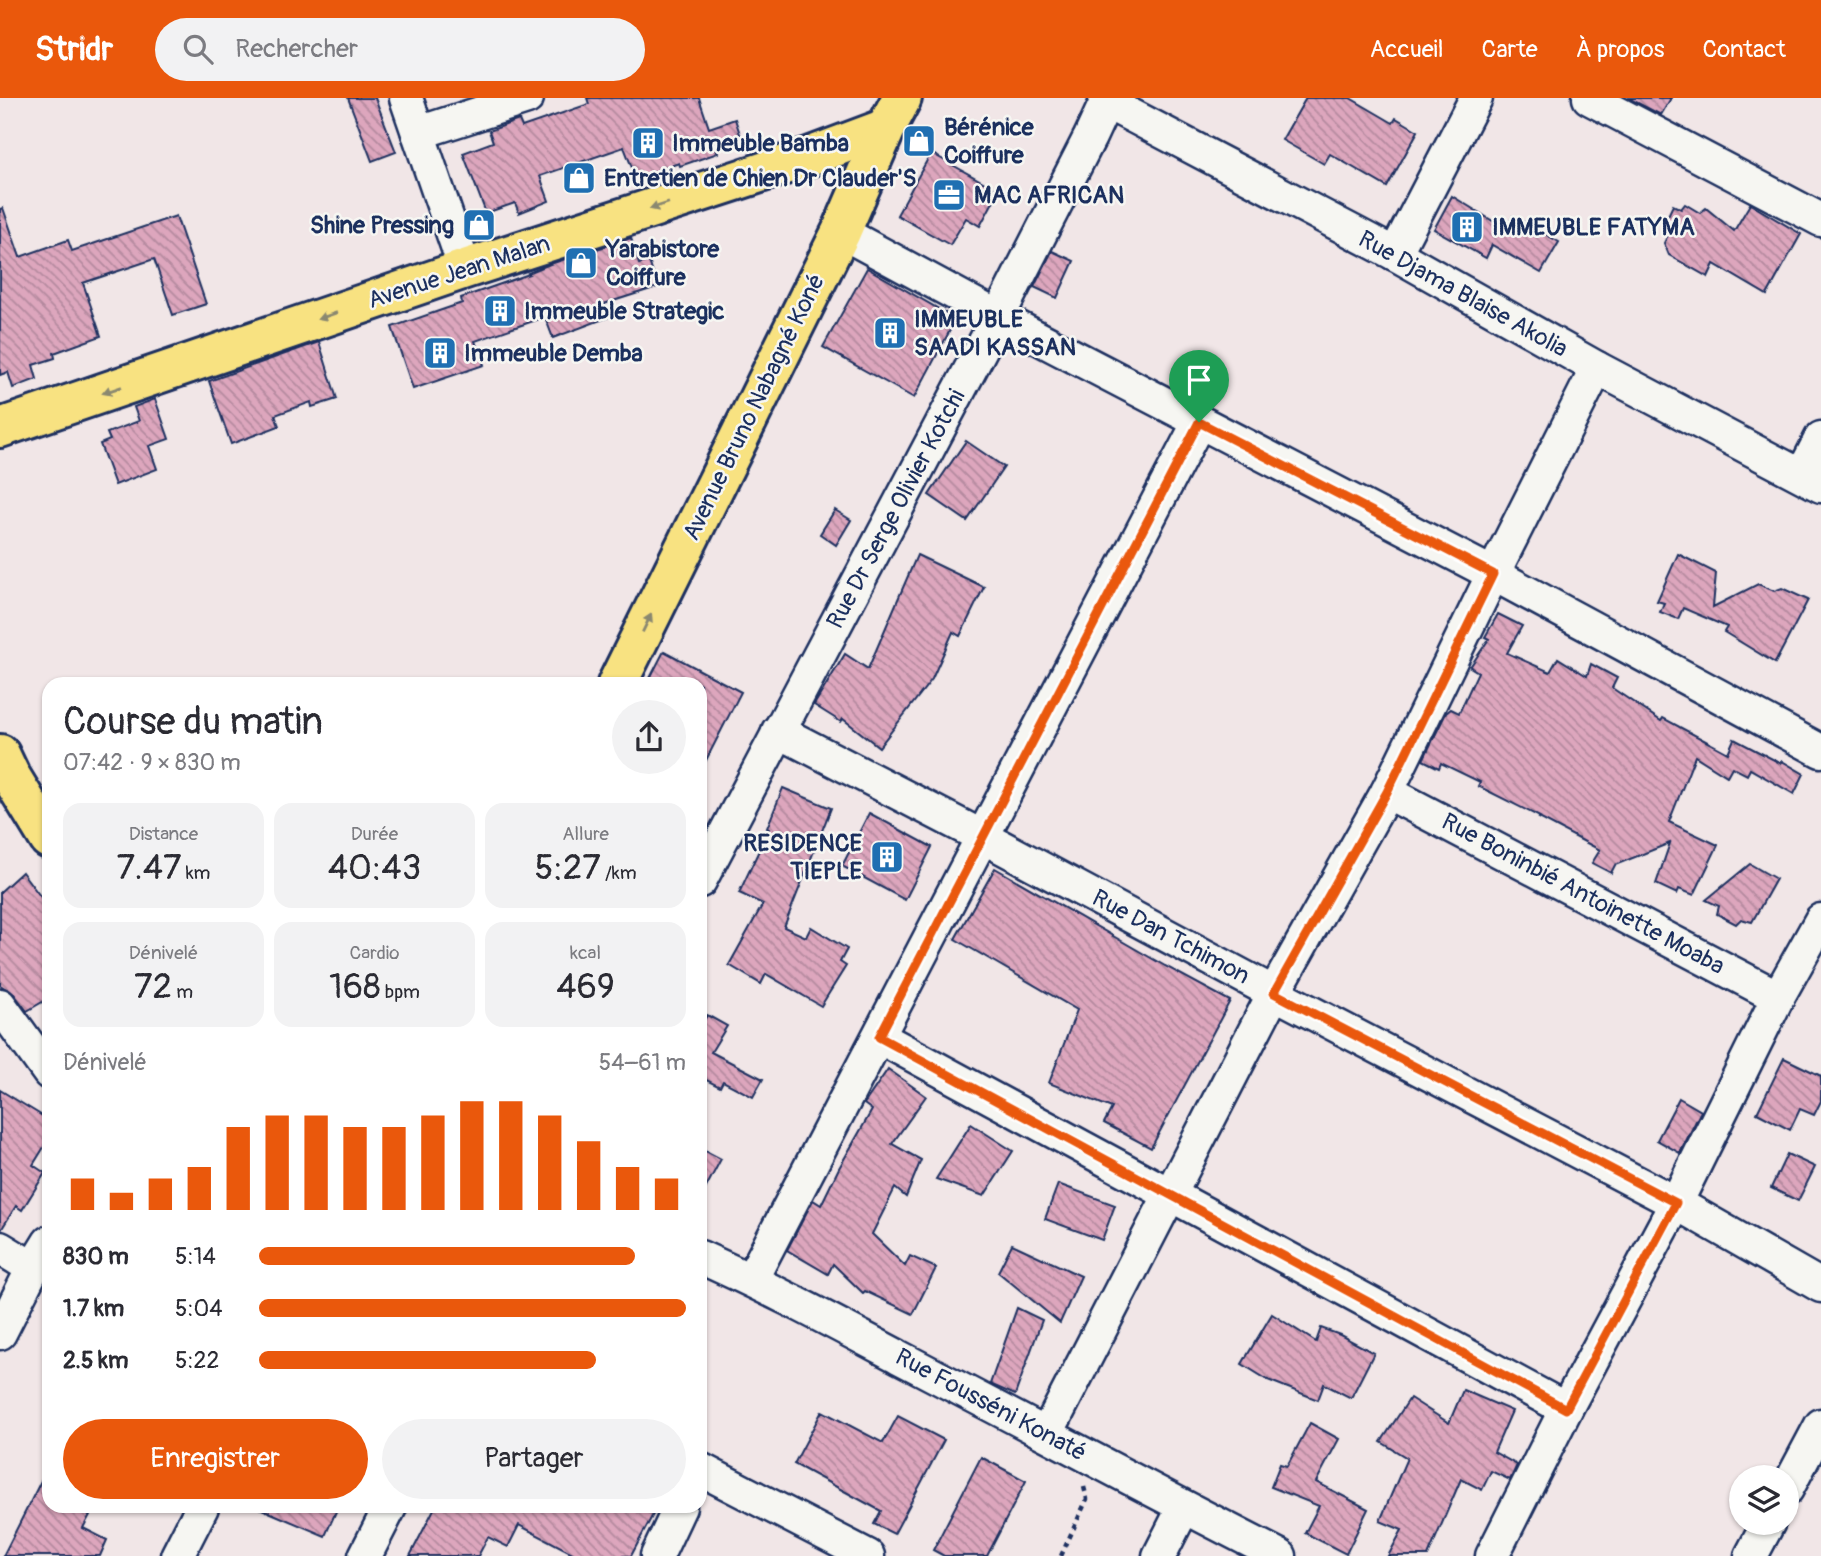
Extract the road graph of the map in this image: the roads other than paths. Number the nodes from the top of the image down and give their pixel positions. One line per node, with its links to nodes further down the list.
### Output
1 (406, 98): 7 (street)
2 (527, 98): 7 (street)
3 (1476, 98): 10 (street)
4 (1589, 98): 8 (street)
5 (1107, 100): 10 (street, Rue Djama Blaise Akolia); 12 (street, Rue Dr Serge Olivier Kotchi)
6 (894, 113): 9 (main road, Avenue Bruno Nabagné Koné); 11 (main road, Avenue Jean Malan, one-way to 11)
7 (418, 134): 11 (street)
8 (1821, 220)
9 (841, 232): 12 (street); 19 (main road, Avenue Bruno Nabagné Koné, one-way to 9)
10 (1395, 254): 13 (street, Rue Djama Blaise Akolia)
11 (465, 269): 15 (main road, Avenue Jean Malan, one-way to 15)
12 (998, 317): 14 (street); 20 (street, Rue Dr Serge Olivier Kotchi)
13 (1597, 369): 17 (street, Rue Djama Blaise Akolia); 18 (street)
14 (1199, 422): 18 (street); 25 (street)
15 (0, 428)
16 (1821, 438): 17 (street)
17 (1811, 481)
18 (1493, 574): 21 (street); 23 (street)
19 (620, 677)
20 (778, 732): 25 (street, Rue Dan Tchimon); 26 (street, Rue Dr Serge Olivier Kotchi)
21 (1821, 751)
22 (0, 754): 24 (main road)
23 (1387, 792): 28 (street); 29 (street, Rue Boninbié Antoinette Moaba)
24 (42, 828)
25 (983, 837): 28 (street, Rue Dan Tchimon); 31 (street)
26 (707, 868)
27 (1821, 919): 29 (street)
28 (1274, 993): 33 (street); 34 (street, Rue Dan Tchimon)
29 (1778, 997): 34 (street)
30 (0, 1004): 32 (street)
31 (879, 1037): 33 (street); 38 (street)
32 (42, 1063)
33 (1170, 1195): 41 (street); 43 (street)
34 (1676, 1203): 39 (street, Rue Dan Tchimon); 41 (street)
35 (0, 1248): 36 (street)
36 (41, 1255): 40 (street)
37 (707, 1260): 38 (street, Rue Fousséni Konaté)
38 (751, 1280): 43 (street, Rue Fousséni Konaté)
39 (1821, 1286)
40 (0, 1333)
41 (1566, 1409): 57 (street)
42 (1821, 1424): 44 (street)
43 (1047, 1433): 46 (street, Rue Fousséni Konaté)
44 (1799, 1466)
45 (707, 1473): 54 (street)
46 (1184, 1507): 55 (street); 56 (street, Rue Fousséni Konaté)
47 (199, 1513): 51 (street)
48 (387, 1513): 52 (street)
49 (677, 1513): 53 (street)
50 (1762, 1535): 58 (street)
51 (177, 1556)
52 (365, 1556)
53 (657, 1556)
54 (868, 1556)
55 (1158, 1556)
56 (1280, 1556)
57 (1492, 1556)
58 (1751, 1556)

